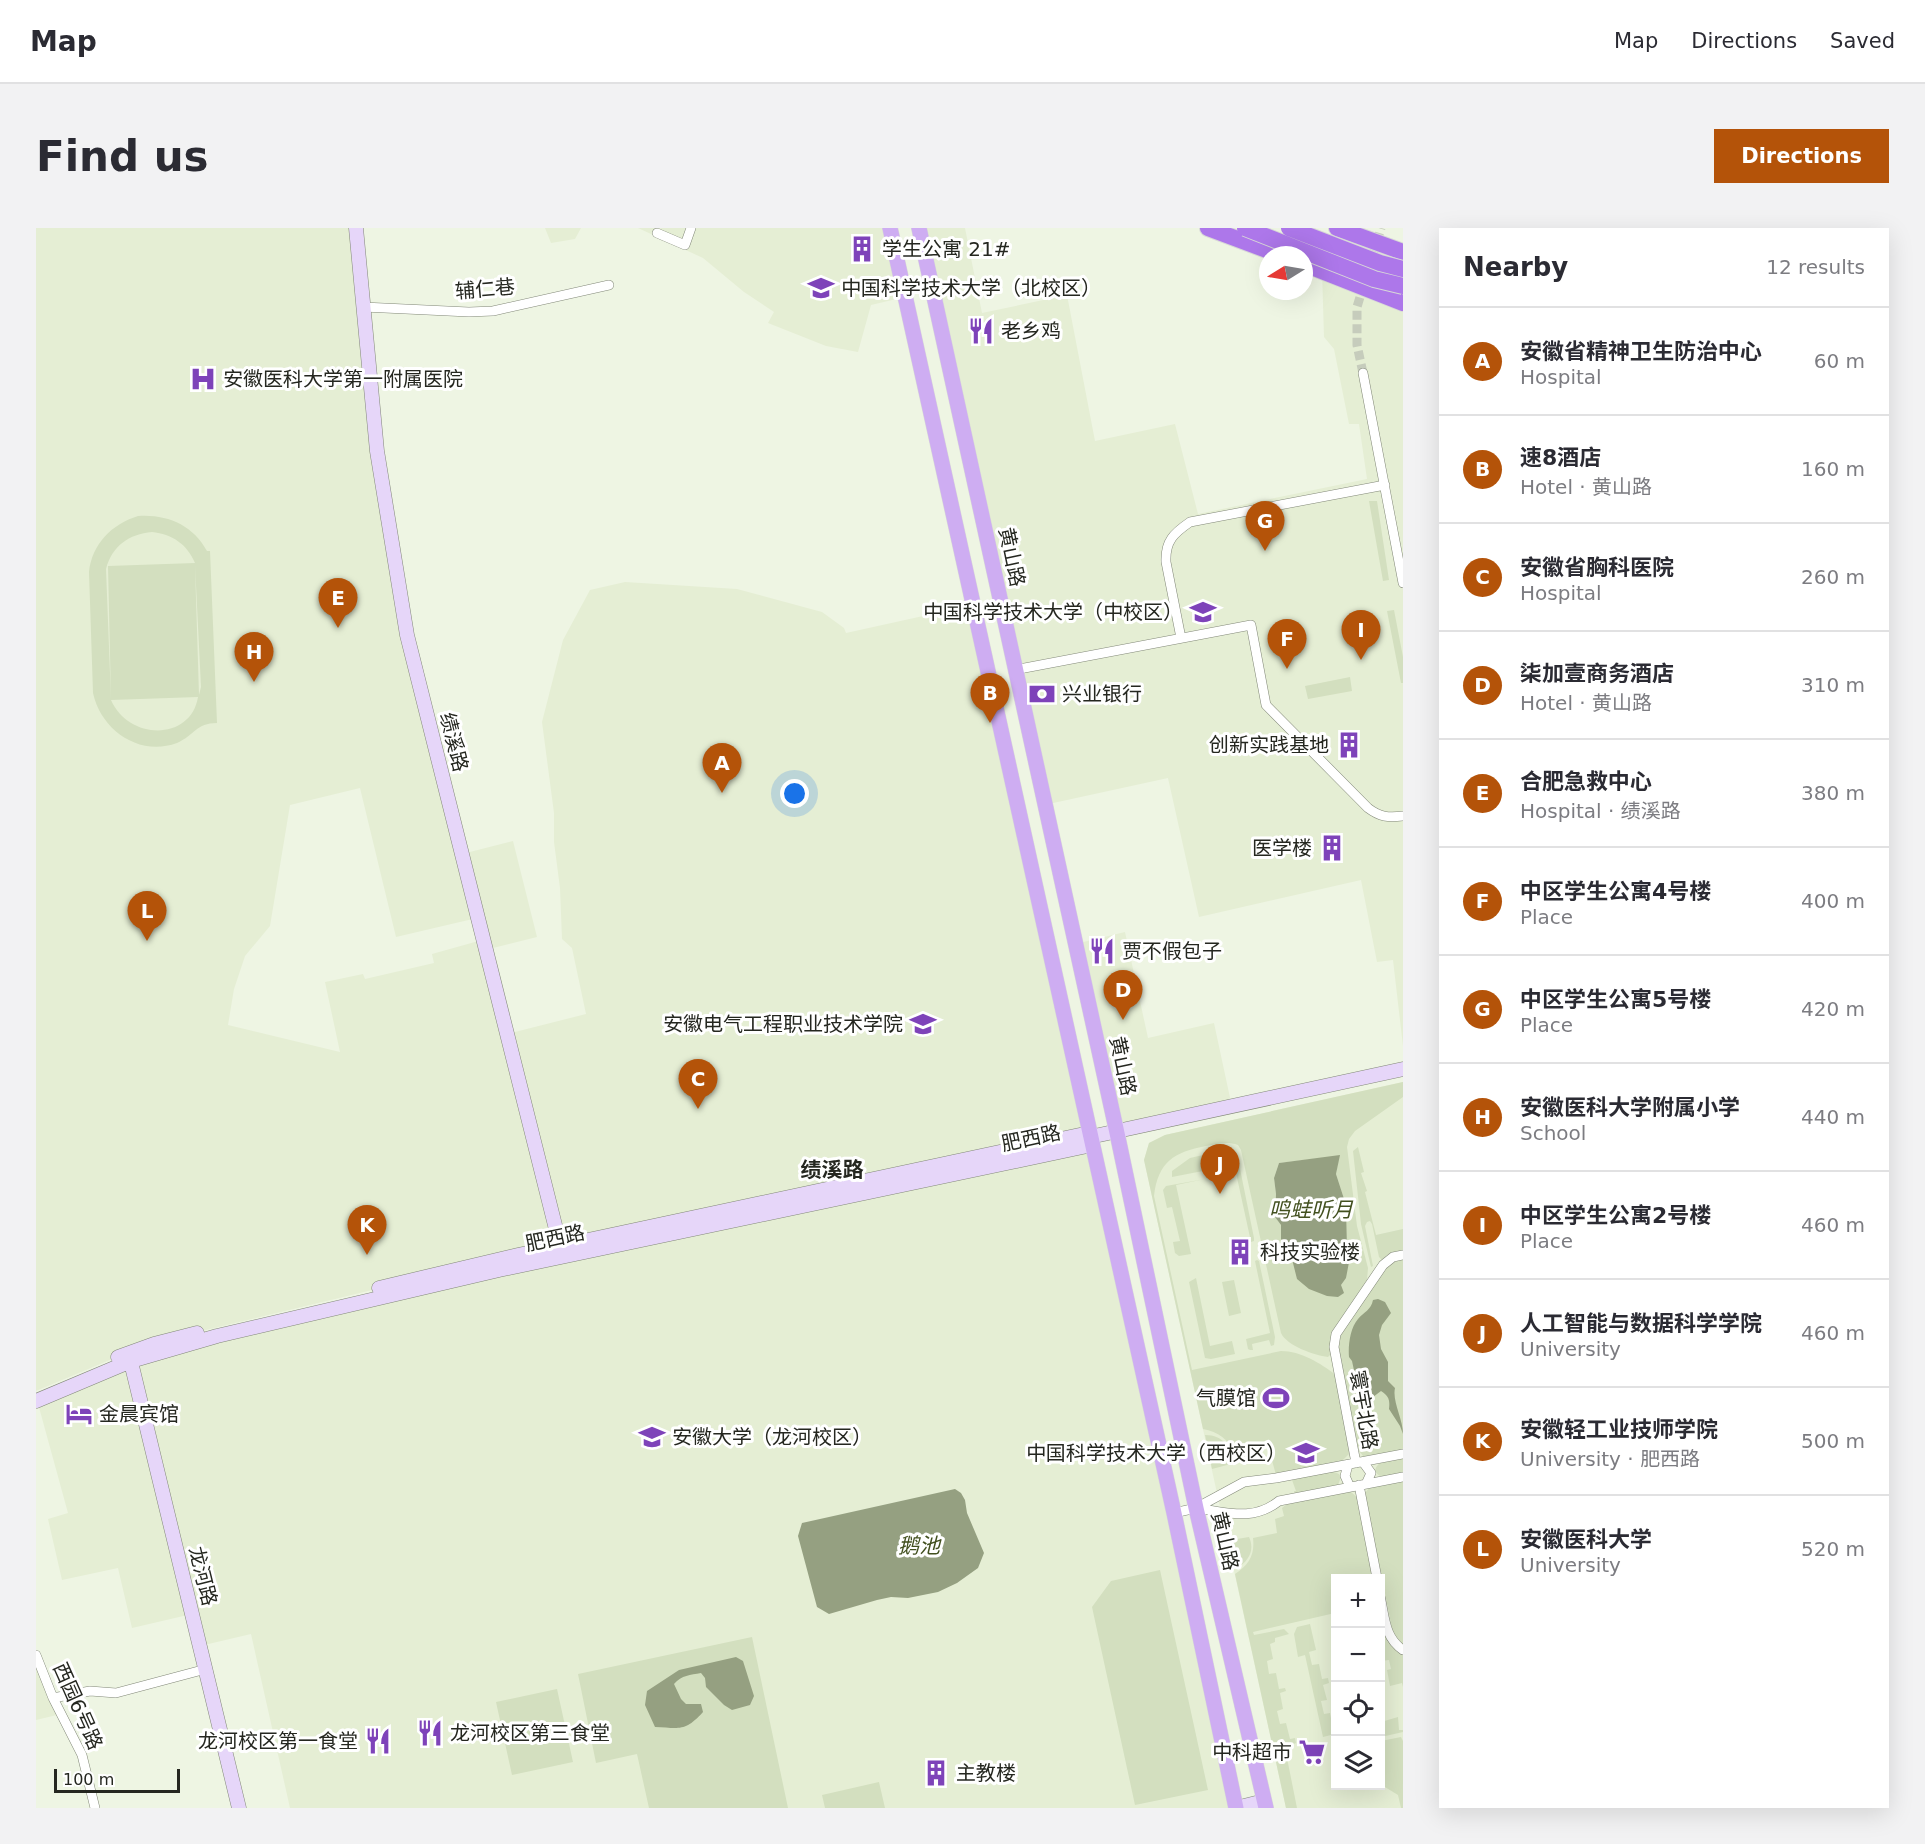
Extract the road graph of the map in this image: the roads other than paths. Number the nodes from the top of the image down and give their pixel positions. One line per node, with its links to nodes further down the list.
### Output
1 (356, 228): 16 (main road, 绩溪路)
2 (691, 228): 9 (street)
3 (890, 228): 25 (main road)
4 (919, 228): 21 (main road, 黄山路)
5 (1208, 228): 10 (highway)
6 (1245, 228): 15 (highway, bridge)
7 (1289, 228): 13 (highway, bridge)
8 (1336, 228): 11 (highway)
9 (657, 233)
10 (1259, 247)
11 (1403, 252)
12 (1313, 267): 15 (highway)
13 (1403, 269)
14 (609, 285): 16 (street, 辅仁巷)
15 (1403, 298)
16 (363, 307): 26 (main road, 绩溪路)
17 (1363, 373): 18 (street)
18 (1385, 485): 19 (street); 20 (street)
19 (1402, 577)
20 (1181, 638): 21 (street); 22 (street)
21 (1014, 670): 24 (main road, 黄山路)
22 (1403, 816)
23 (1403, 1069): 24 (main road, 肥西路)
24 (1117, 1132): 25 (main road, 肥西路); 35 (main road, 黄山路)
25 (1090, 1138): 26 (main road, 肥西路); 36 (main road)
26 (561, 1251): 28 (main road, 肥西路)
27 (1403, 1256): 32 (street, 寰宇北路)
28 (130, 1357): 29 (main road, 肥西路); 30 (main road, 肥西路); 41 (main road, 龙河路)
29 (36, 1391)
30 (36, 1401)
31 (1403, 1454): 32 (street)
32 (1355, 1464): 34 (street); 34 (street); 35 (street)
33 (1403, 1477): 34 (street)
34 (1359, 1485): 35 (street); 37 (street)
35 (1196, 1508): 36 (street); 43 (main road, 黄山路)
36 (1174, 1513): 46 (main road)
37 (1376, 1574)
38 (1385, 1619): 39 (street)
39 (1403, 1650)
40 (36, 1655): 42 (street, 西园6号路)
41 (206, 1669): 42 (street); 45 (main road, 龙河路)
42 (53, 1698): 44 (street, 西园6号路)
43 (1265, 1804): 46 (main road)
44 (95, 1808)
45 (239, 1808)
46 (1236, 1808)

